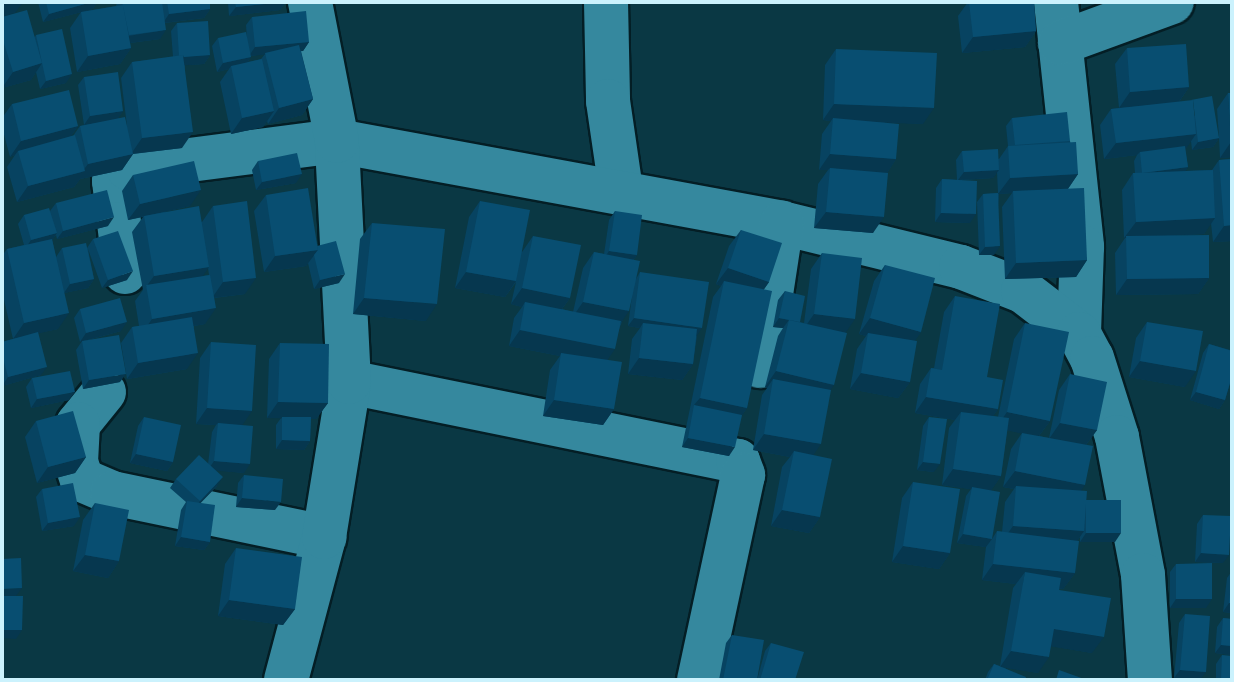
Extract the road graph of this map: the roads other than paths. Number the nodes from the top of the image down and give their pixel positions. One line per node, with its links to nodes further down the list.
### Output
1 (310, 2): 5 (street)
2 (606, 2): 6 (street)
3 (1172, 2): 4 (street)
4 (1058, 22): 9 (street)
5 (337, 141): 6 (street); 8 (street); 11 (street)
6 (621, 190): 7 (street)
7 (782, 223): 9 (street); 10 (street)
8 (125, 272)
9 (1079, 334): 16 (street)
10 (760, 366)
11 (349, 382): 13 (street); 15 (street)
12 (104, 392): 13 (street)
13 (324, 537): 14 (street)
14 (286, 680)
15 (699, 680)
16 (1150, 680)

